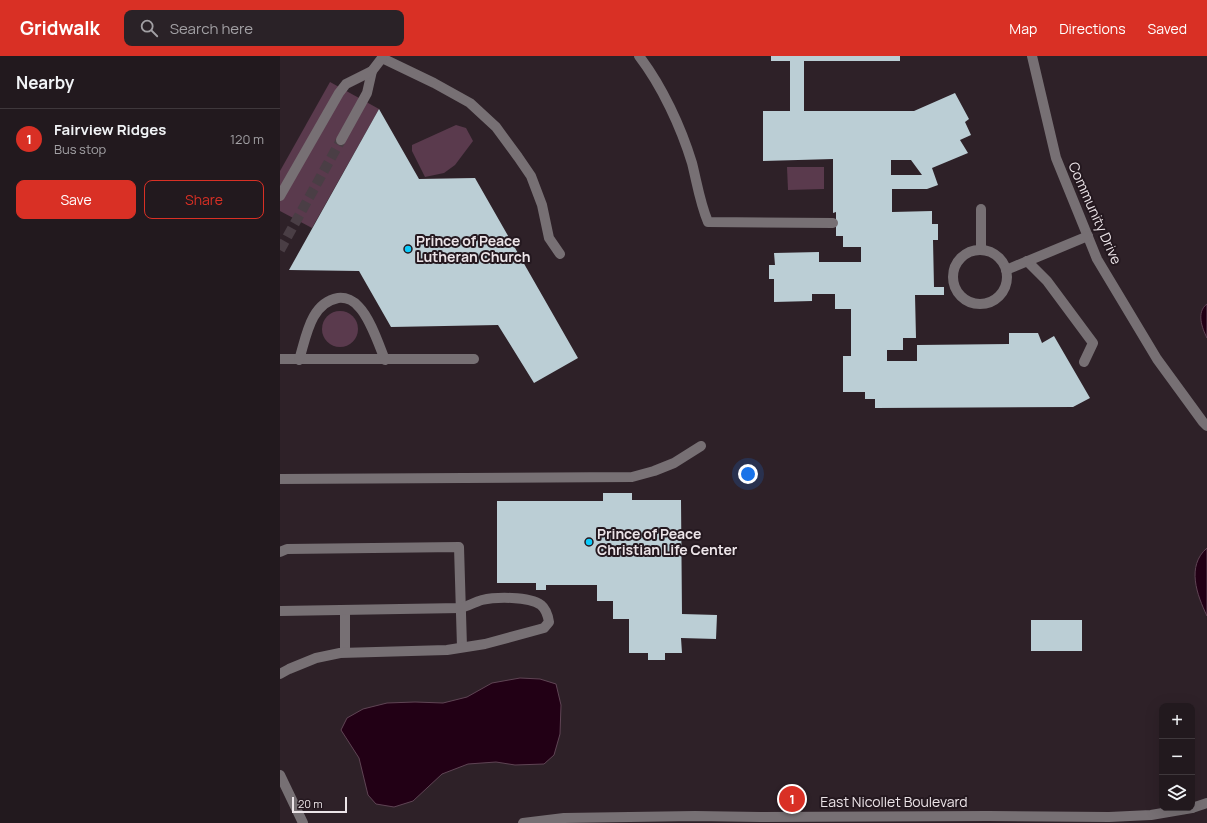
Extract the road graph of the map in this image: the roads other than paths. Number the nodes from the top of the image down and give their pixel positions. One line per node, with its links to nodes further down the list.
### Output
1 (639, 56): 8 (street)
2 (1032, 56): 9 (street, Community Drive)
3 (382, 57): 4 (street); 11 (street)
4 (372, 71): 5 (street); 6 (street)
5 (341, 140)
6 (280, 196)
7 (981, 208): 10 (street)
8 (833, 223)
9 (1088, 236): 12 (street); 19 (street, Community Drive)
10 (981, 250): 13 (street); 13 (street)
11 (560, 254)
12 (1027, 261): 13 (street); 18 (street)
13 (1006, 270)
14 (280, 359): 16 (street)
15 (474, 359): 17 (street)
16 (299, 360): 17 (street); 17 (street)
17 (385, 360)
18 (1084, 362)
19 (1207, 426)
20 (702, 446): 21 (street)
21 (280, 479)
22 (280, 552): 23 (street)
23 (461, 608): 24 (street); 26 (street); 26 (street)
24 (345, 610): 25 (street); 27 (street)
25 (280, 611)
26 (462, 647): 27 (street)
27 (345, 652): 28 (street)
28 (280, 674)
29 (280, 775): 34 (street)
30 (1207, 803): 31 (street, East Nicollet Boulevard)
31 (1195, 807)
32 (1172, 811): 33 (street, East Nicollet Boulevard)
33 (1109, 820): 35 (street, East Nicollet Boulevard)
34 (303, 823)
35 (523, 823)

